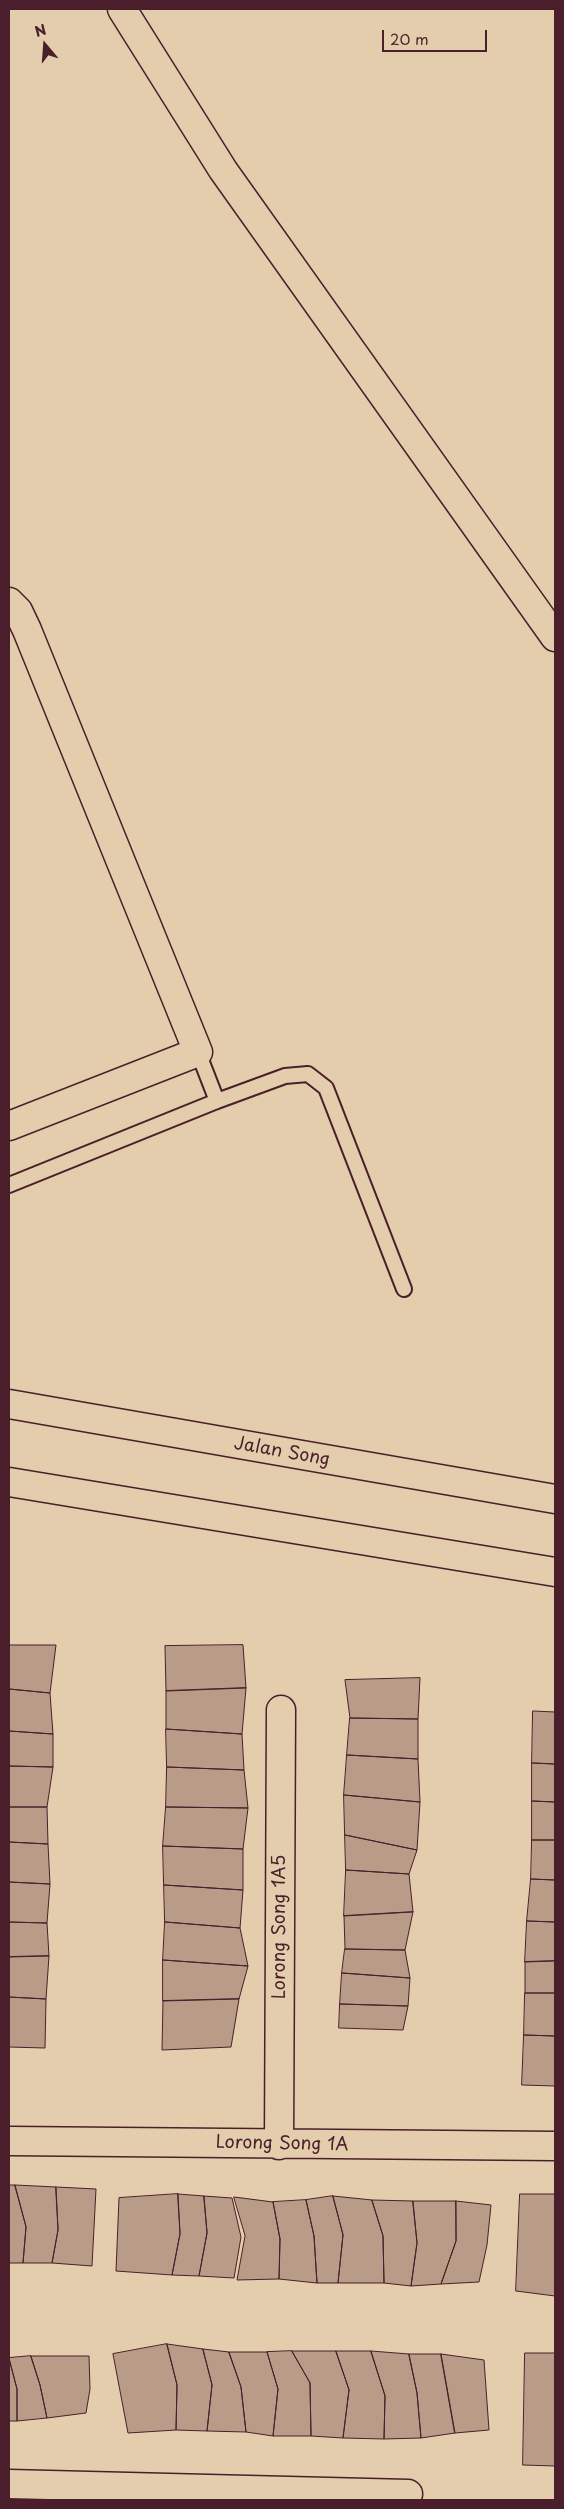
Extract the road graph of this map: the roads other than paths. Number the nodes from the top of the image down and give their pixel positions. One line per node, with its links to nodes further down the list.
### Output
1 (122, 9): 3 (street)
2 (9, 602): 4 (street)
3 (555, 637)
4 (198, 1052): 5 (lane); 6 (street)
5 (217, 1101): 7 (lane); 8 (lane)
6 (9, 1126)
7 (9, 1185)
8 (404, 1289)
9 (9, 1404): 11 (street, Jalan Song)
10 (9, 1482): 12 (street)
11 (555, 1499)
12 (555, 1572)
13 (281, 1710): 15 (street, Lorong Song 1A5)
14 (9, 2141): 15 (street, Lorong Song 1A)
15 (279, 2145): 16 (street, Lorong Song 1A)
16 (555, 2146)
17 (9, 2484): 18 (street)
18 (408, 2494)

